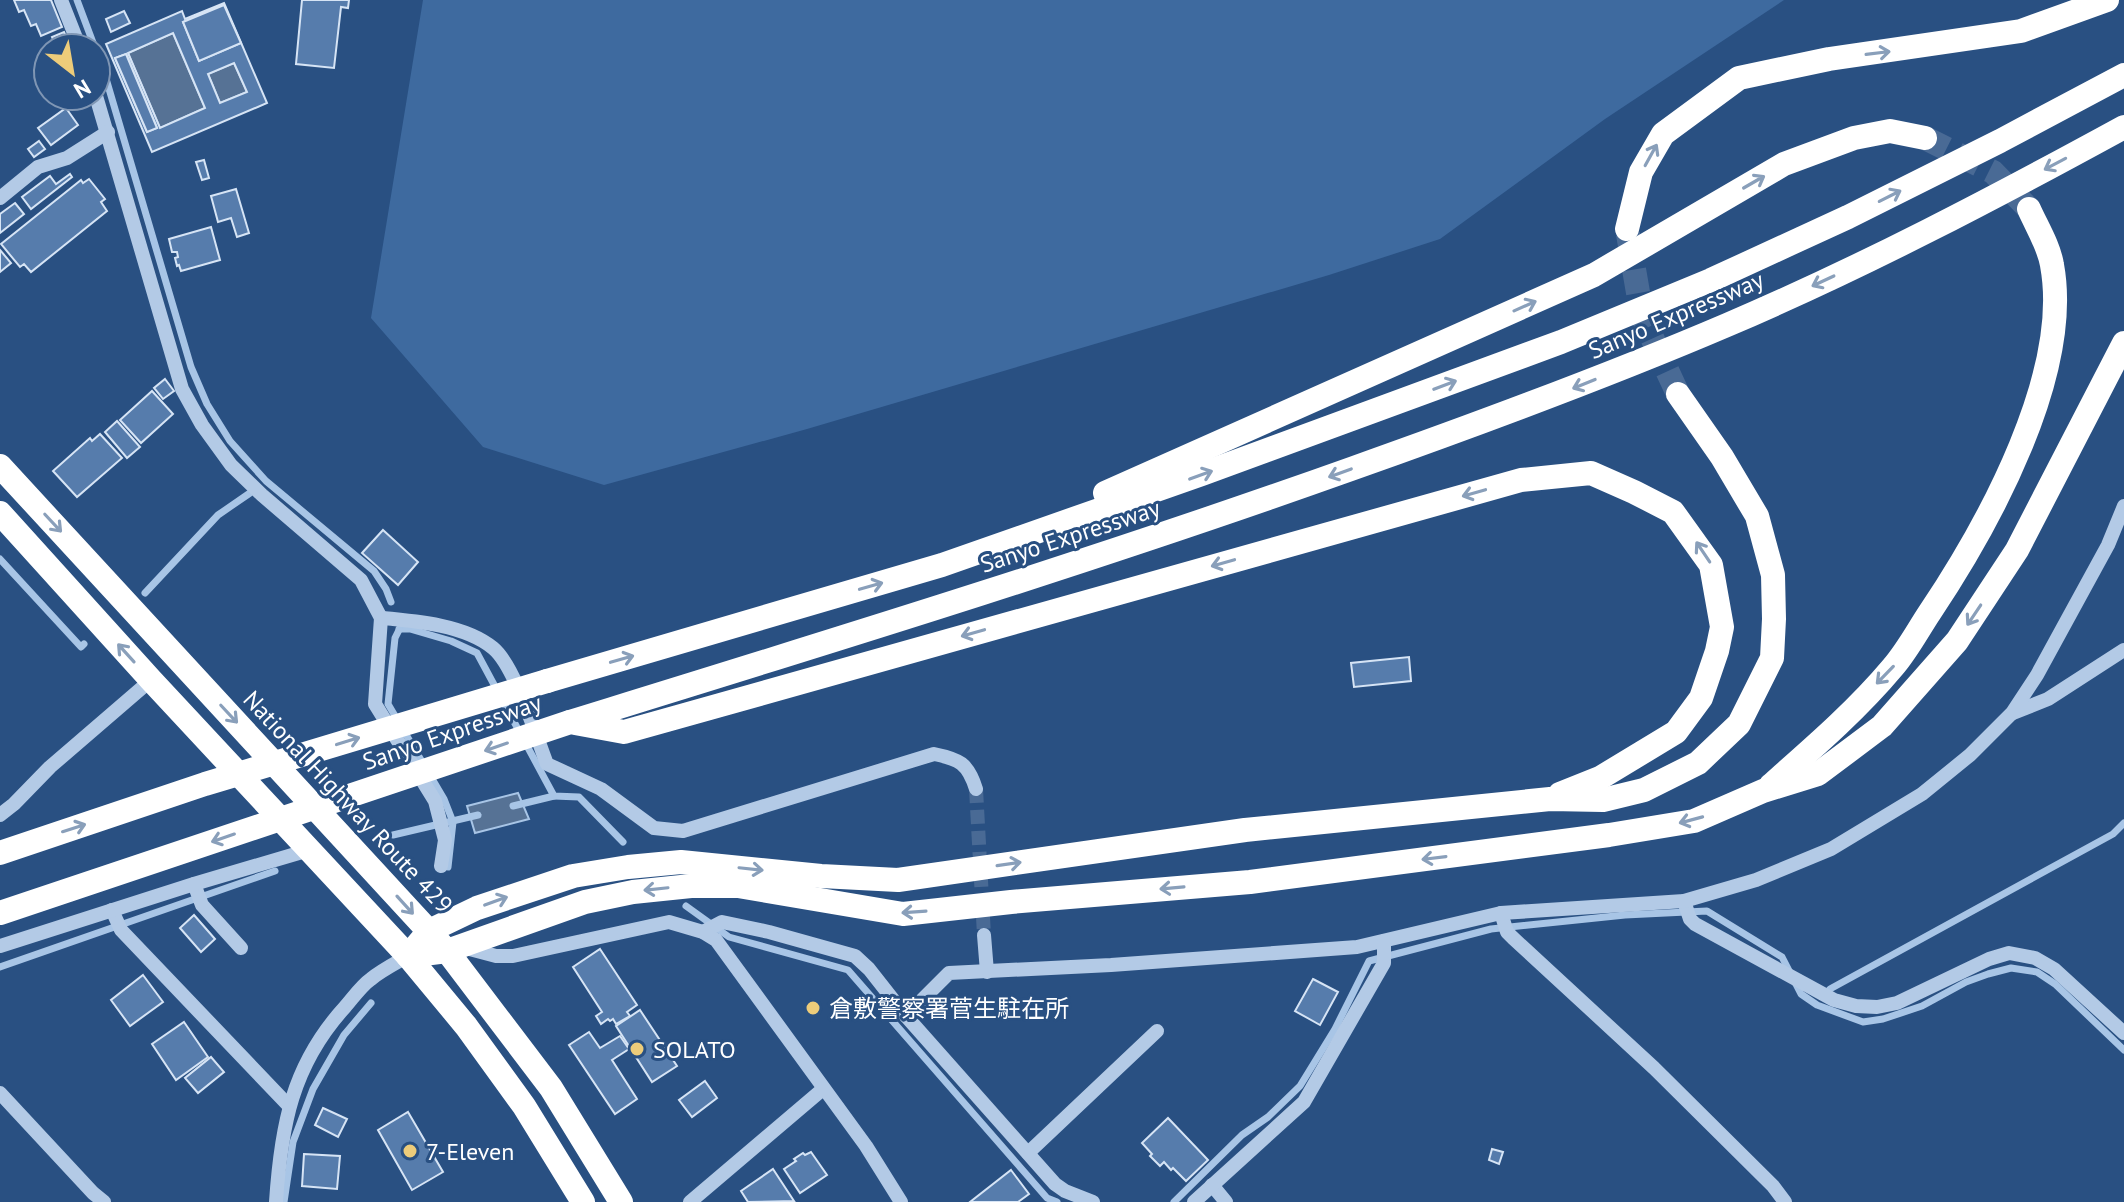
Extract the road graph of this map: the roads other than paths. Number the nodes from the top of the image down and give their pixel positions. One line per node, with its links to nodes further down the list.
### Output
1 (61, 0): 3 (street)
2 (2107, 0): 11 (highway, one-way to 2)
3 (74, 32)
4 (2124, 75): 17 (highway, Sanyo Expressway, one-way to 4)
5 (101, 112): 7 (street)
6 (2124, 127): 22 (highway, Sanyo Expressway, one-way to 22)
7 (108, 132): 9 (street); 18 (street)
8 (1925, 138): 17 (highway, one-way to 8)
9 (0, 198)
10 (2029, 209): 24 (highway, one-way to 24)
11 (1627, 229)
12 (2124, 343): 24 (highway, one-way to 24)
13 (1678, 394): 25 (highway)
14 (0, 466): 36 (highway, National Highway Route 429, one-way to 36)
15 (2124, 506): 21 (street)
16 (0, 513): 20 (highway, one-way to 16)
17 (942, 565): 28 (highway, Sanyo Expressway, one-way to 17, bridge)
18 (381, 618): 23 (street); 29 (street)
19 (2124, 650): 21 (street)
20 (151, 680): 26 (street); 27 (highway)
21 (2012, 713): 31 (street)
22 (570, 722): 25 (highway, one-way to 22); 32 (highway, Sanyo Expressway, one-way to 32, bridge)
23 (976, 789)
24 (1763, 791): 40 (highway, one-way to 40)
25 (1550, 799): 36 (highway, one-way to 25)
26 (0, 815)
27 (309, 850): 30 (street); 42 (highway)
28 (0, 853)
29 (441, 866)
30 (198, 894): 33 (street); 39 (street)
31 (1686, 909): 34 (street); 46 (street)
32 (0, 913)
33 (116, 920): 38 (street); 49 (street)
34 (1503, 922): 41 (street); 61 (street)
35 (709, 928): 40 (street); 44 (street); 47 (street)
36 (429, 931): 40 (highway, National Highway Route 429); 42 (highway)
37 (984, 935): 43 (street)
38 (0, 946)
39 (241, 948)
40 (453, 949): 42 (highway); 55 (highway, National Highway Route 429)
41 (1384, 952): 43 (street); 51 (street)
42 (408, 956): 49 (street); 54 (highway)
43 (987, 972): 44 (street)
44 (906, 1016): 50 (street)
45 (1157, 1031): 50 (street)
46 (2124, 1033)
47 (823, 1089): 56 (street); 57 (street)
48 (0, 1093): 52 (street)
49 (289, 1106): 53 (street)
50 (1028, 1153): 58 (street)
51 (1212, 1185): 59 (street); 60 (street)
52 (104, 1202)
53 (276, 1202)
54 (583, 1202)
55 (621, 1202)
56 (690, 1202)
57 (901, 1202)
58 (1093, 1202)
59 (1194, 1202)
60 (1226, 1202)
61 (1785, 1202)

